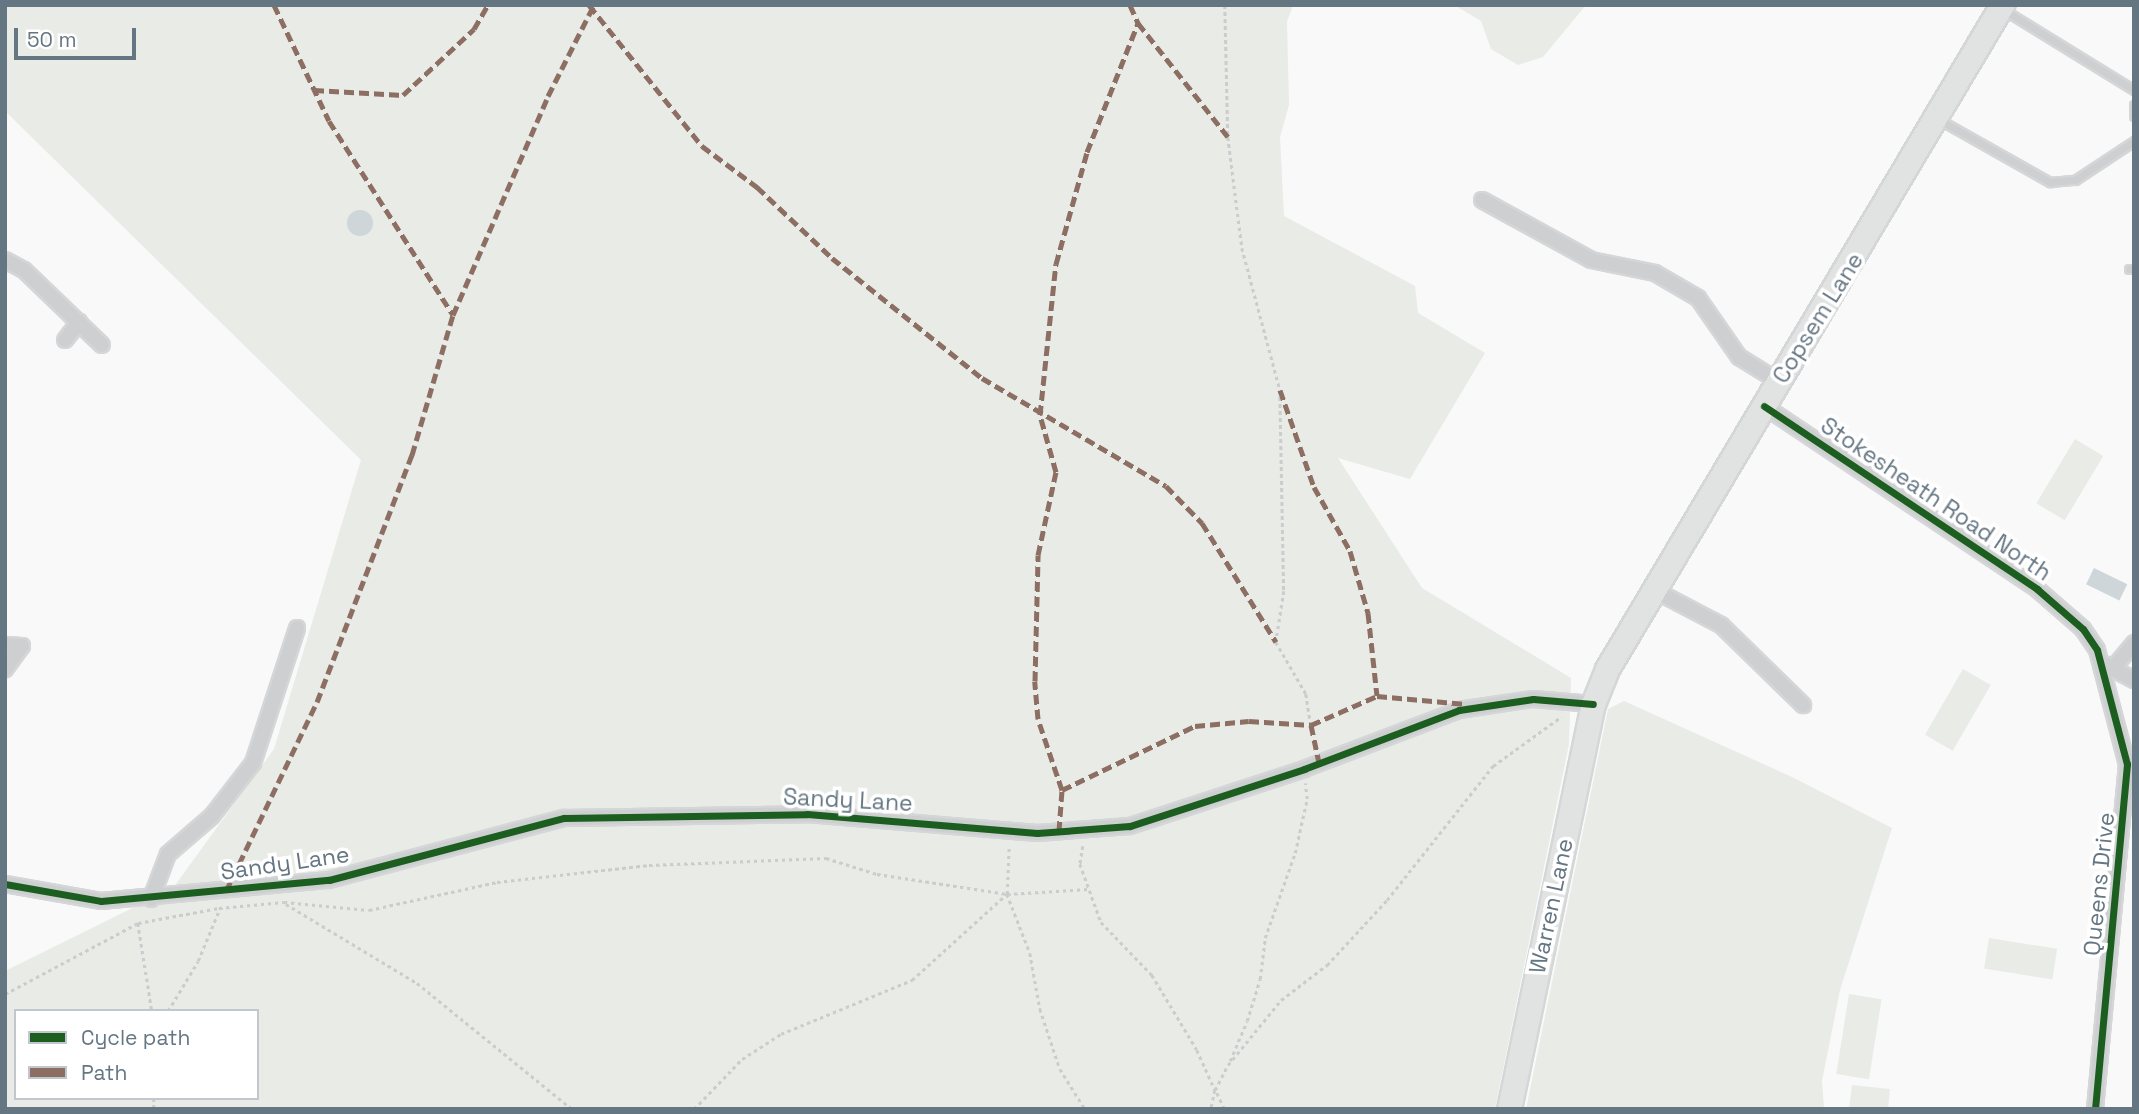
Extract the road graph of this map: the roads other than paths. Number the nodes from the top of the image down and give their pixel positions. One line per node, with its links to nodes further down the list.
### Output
1 (2002, 7): 2 (lane); 5 (main road, Copsem Lane)
2 (2134, 90)
3 (2134, 105): 4 (lane)
4 (2134, 116)
5 (1937, 119): 6 (lane); 12 (main road, Copsem Lane)
6 (2134, 141)
7 (1482, 200): 12 (street)
8 (5, 260): 9 (street)
9 (79, 323): 10 (street); 11 (street)
10 (65, 340)
11 (102, 345)
12 (1779, 382): 13 (main road, Copsem Lane)
13 (1764, 406): 14 (main road, Copsem Lane); 18 (street, Stokesheath Road North)
14 (1654, 590): 21 (main road, Copsem Lane); 22 (street)
15 (297, 628): 24 (street)
16 (2134, 643): 18 (street)
17 (5, 645): 19 (street)
18 (2109, 665): 20 (street, Stokesheath Road North); 26 (street, Queens Drive)
19 (5, 669)
20 (2134, 680)
21 (1593, 704): 24 (street, Sandy Lane); 25 (main road, Warren Lane)
22 (1804, 705)
23 (5, 884): 24 (street, Sandy Lane)
24 (151, 900)
25 (1509, 1109)
26 (2095, 1109)

